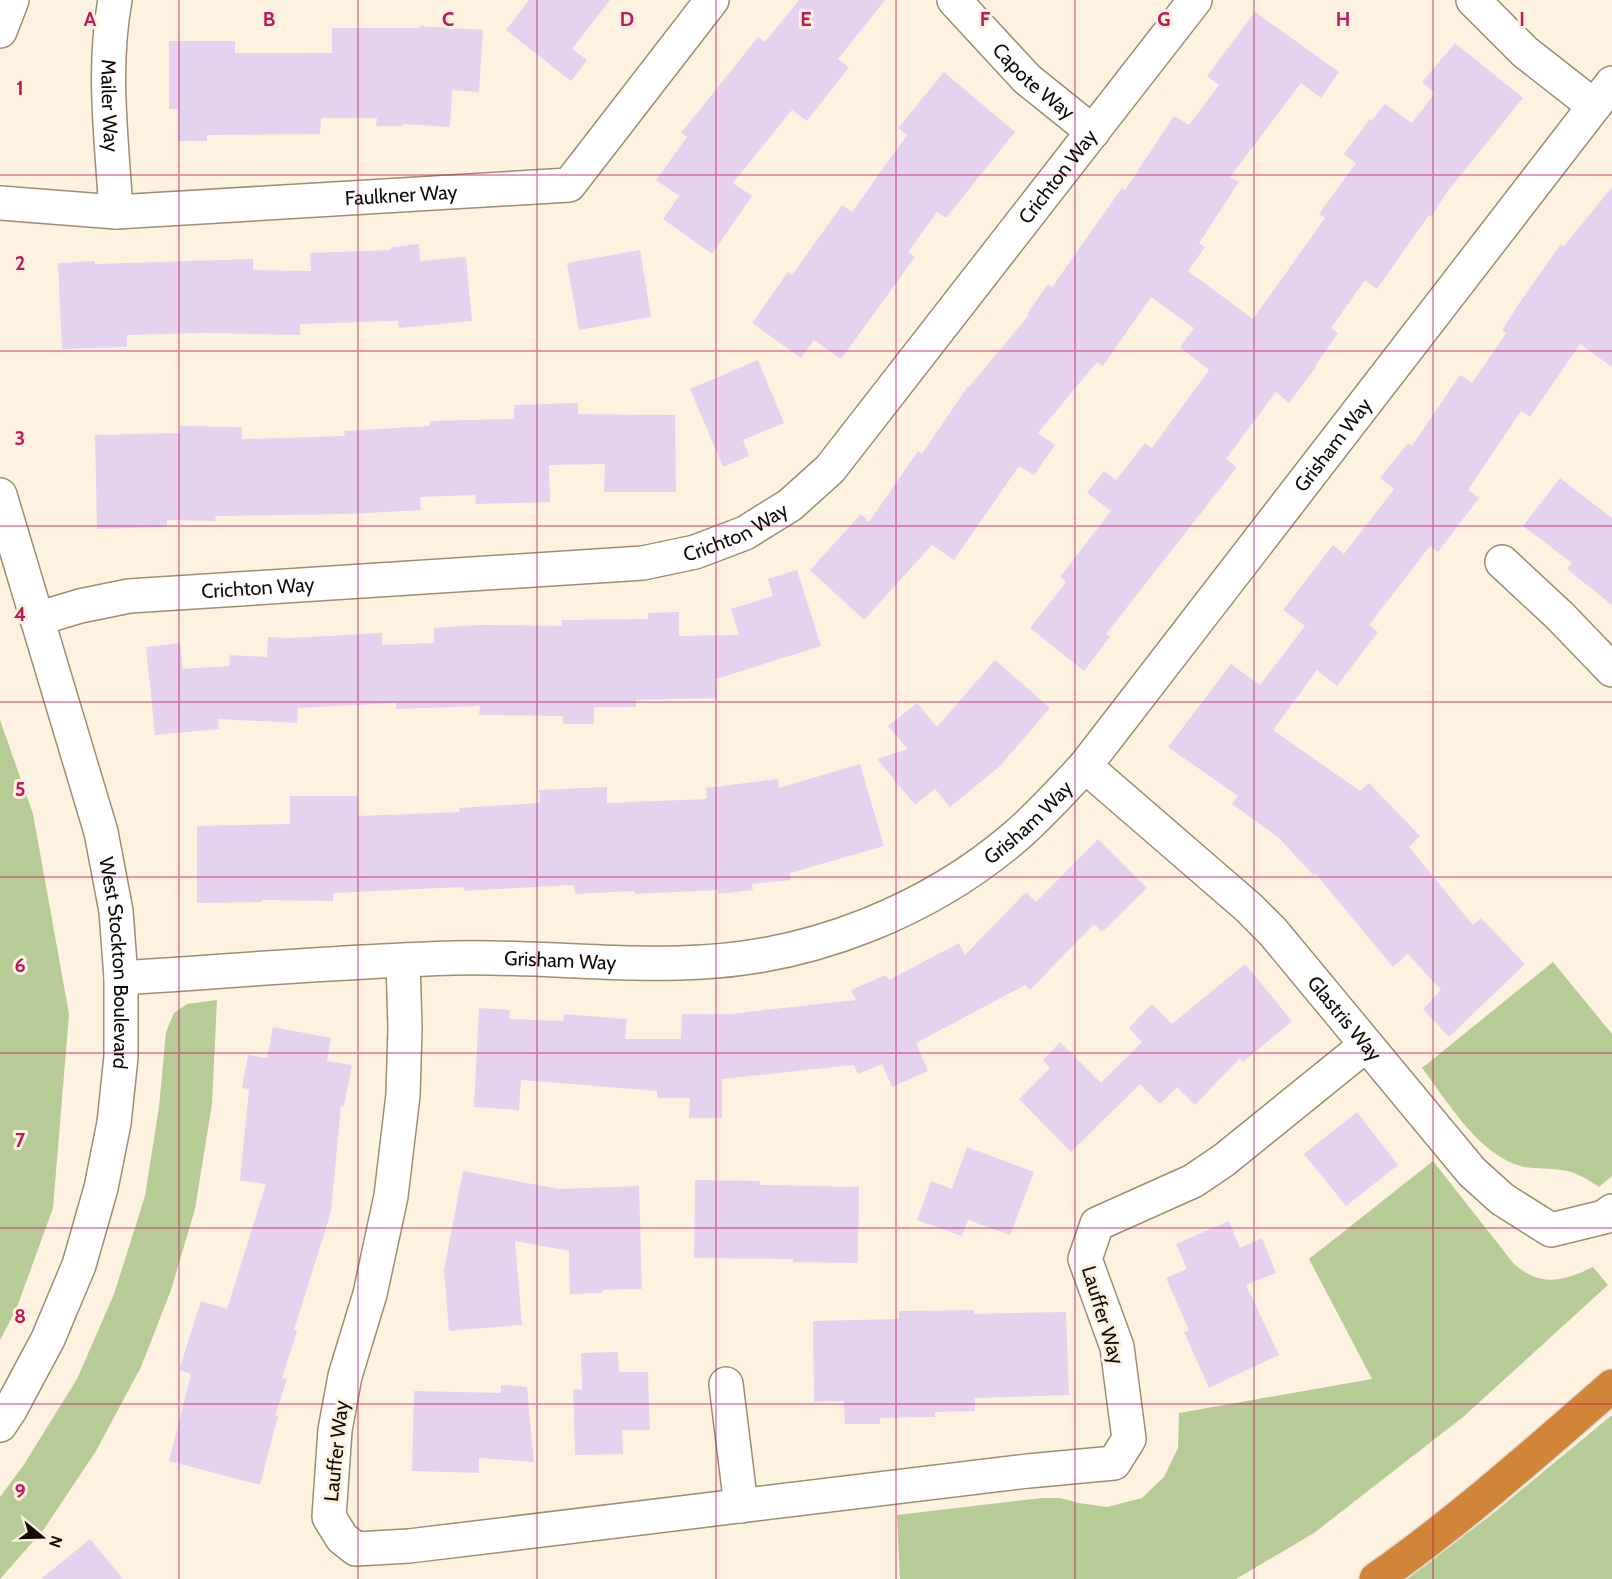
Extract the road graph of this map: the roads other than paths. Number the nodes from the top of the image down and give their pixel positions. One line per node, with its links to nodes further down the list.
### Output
1 (12, 0): 7 (street)
2 (115, 0): 11 (street, Mailer Way)
3 (712, 0): 11 (street, Faulkner Way)
4 (954, 0): 9 (street, Capote Way)
5 (1195, 0): 9 (street, Crichton Way)
6 (1473, 0): 8 (street)
7 (0, 31)
8 (1603, 94): 16 (street, Grisham Way)
9 (1093, 132): 14 (street, Crichton Way)
10 (0, 203): 11 (street, Faulkner Way)
11 (116, 212)
12 (0, 495): 14 (street, West Stockton Boulevard)
13 (1502, 562): 15 (street)
14 (37, 619): 18 (street, West Stockton Boulevard)
15 (1612, 670)
16 (1085, 766): 17 (street, Grisham Way); 19 (street, Glastris Way)
17 (403, 961): 18 (street, Grisham Way); 24 (street, Lauffer Way)
18 (121, 978): 23 (street, West Stockton Boulevard)
19 (1366, 1045): 20 (street, Glastris Way); 24 (street, Lauffer Way)
20 (1612, 1211)
21 (726, 1384): 24 (street)
22 (1612, 1386): 25 (highway)
23 (0, 1425)
24 (741, 1506)
25 (1376, 1579)

